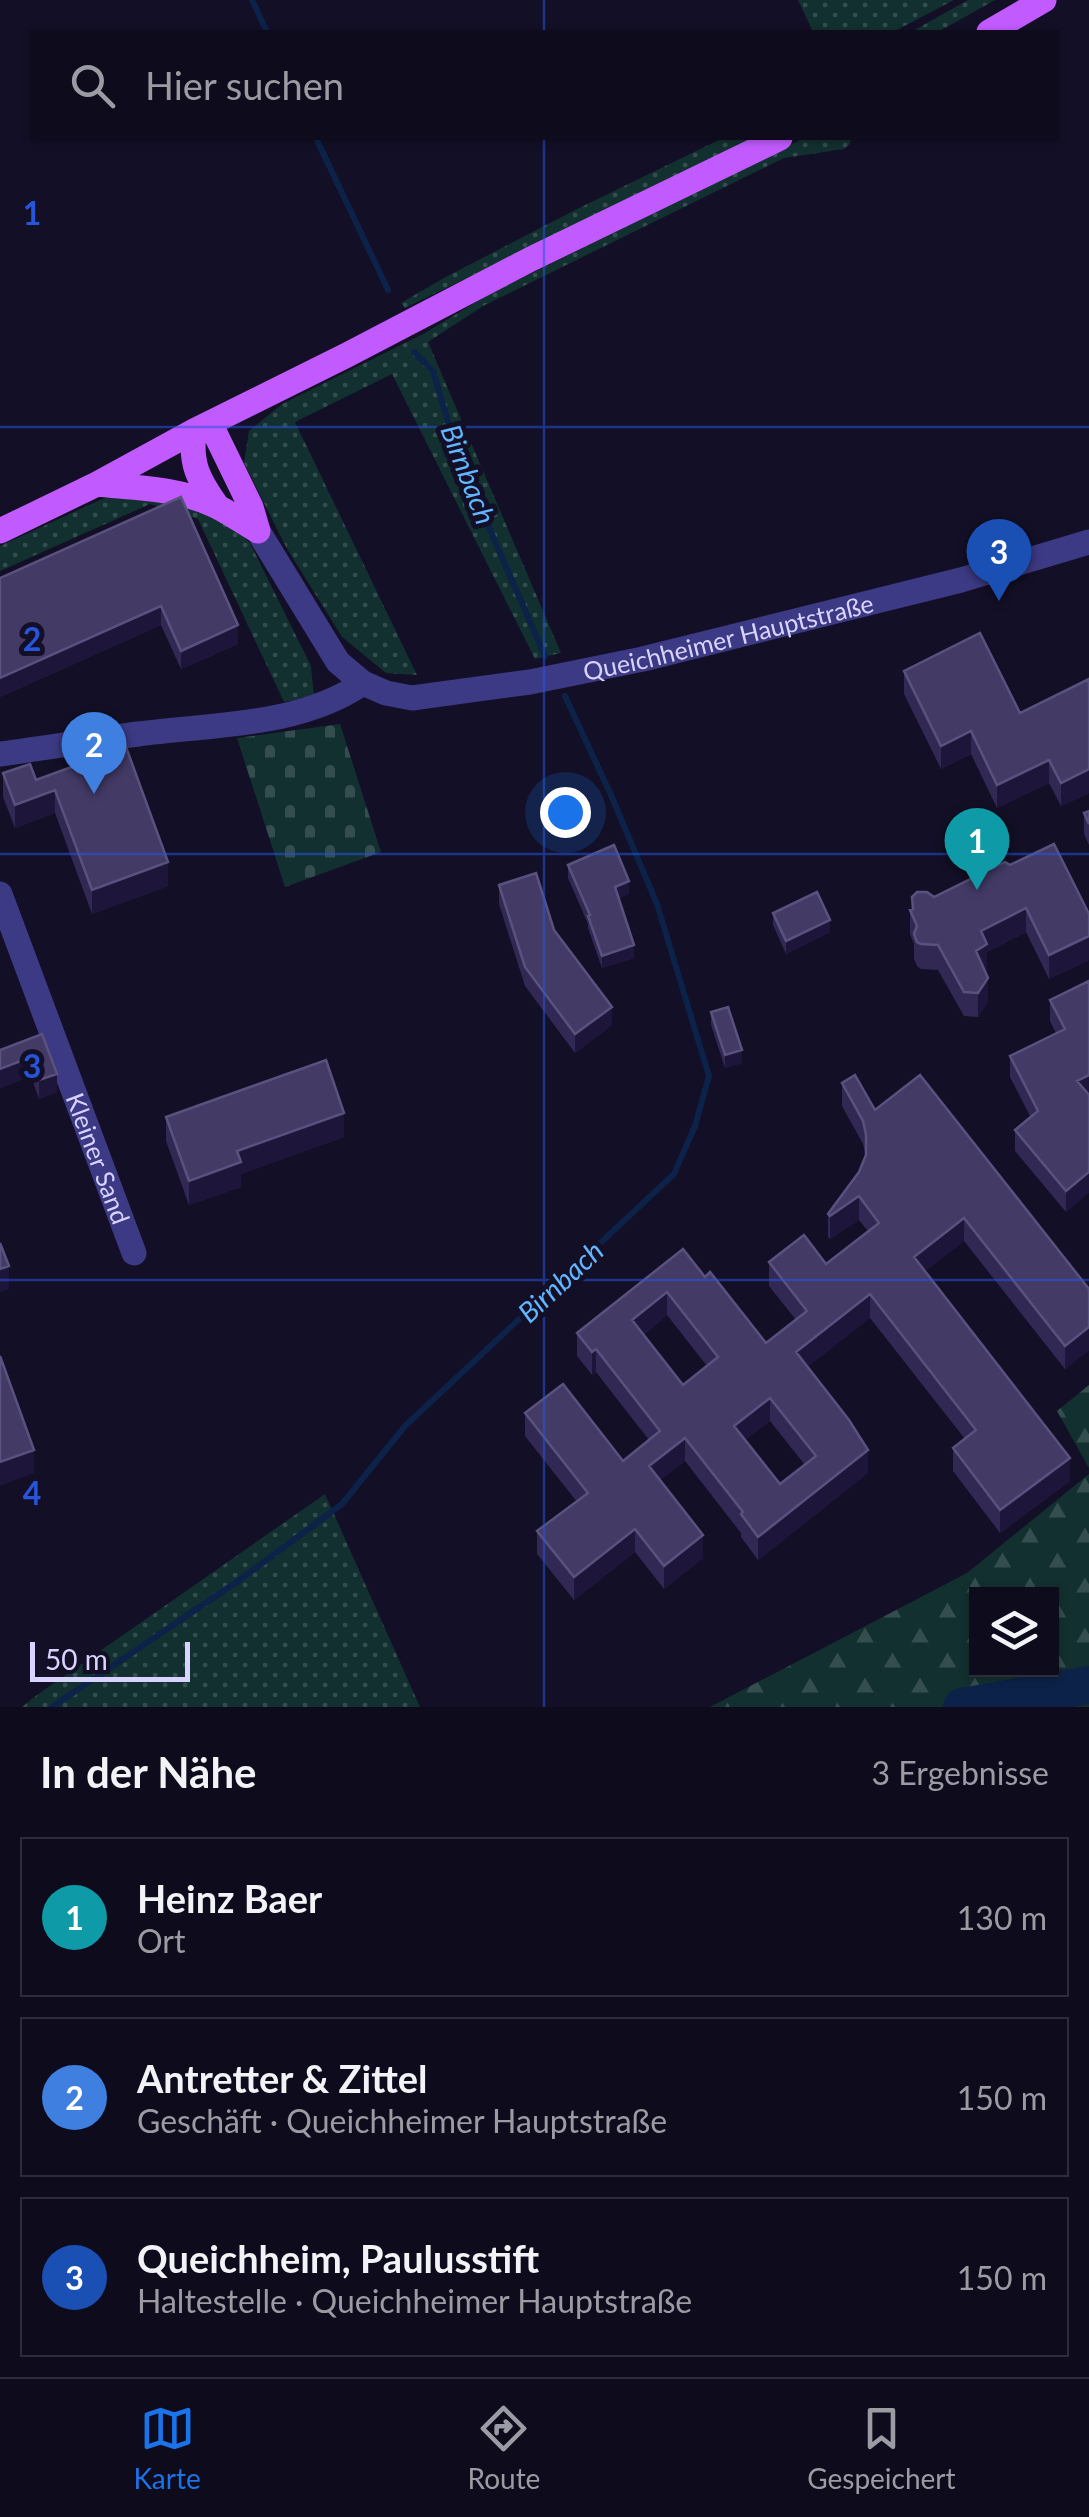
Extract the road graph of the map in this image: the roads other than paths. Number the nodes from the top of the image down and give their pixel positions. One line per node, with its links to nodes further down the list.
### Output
1 (1044, 0): 2 (main road)
2 (992, 30)
3 (776, 140): 4 (main road)
4 (202, 427): 5 (main road); 6 (main road); 8 (main road)
5 (98, 484): 6 (main road); 7 (main road)
6 (217, 506): 8 (main road)
7 (0, 531)
8 (258, 531): 10 (street, Queichheimer Hauptstraße)
9 (1089, 542): 10 (street, Queichheimer Hauptstraße)
10 (363, 683): 11 (street)
11 (0, 754)
12 (0, 894): 13 (street, Kleiner Sand)
13 (134, 1252)

